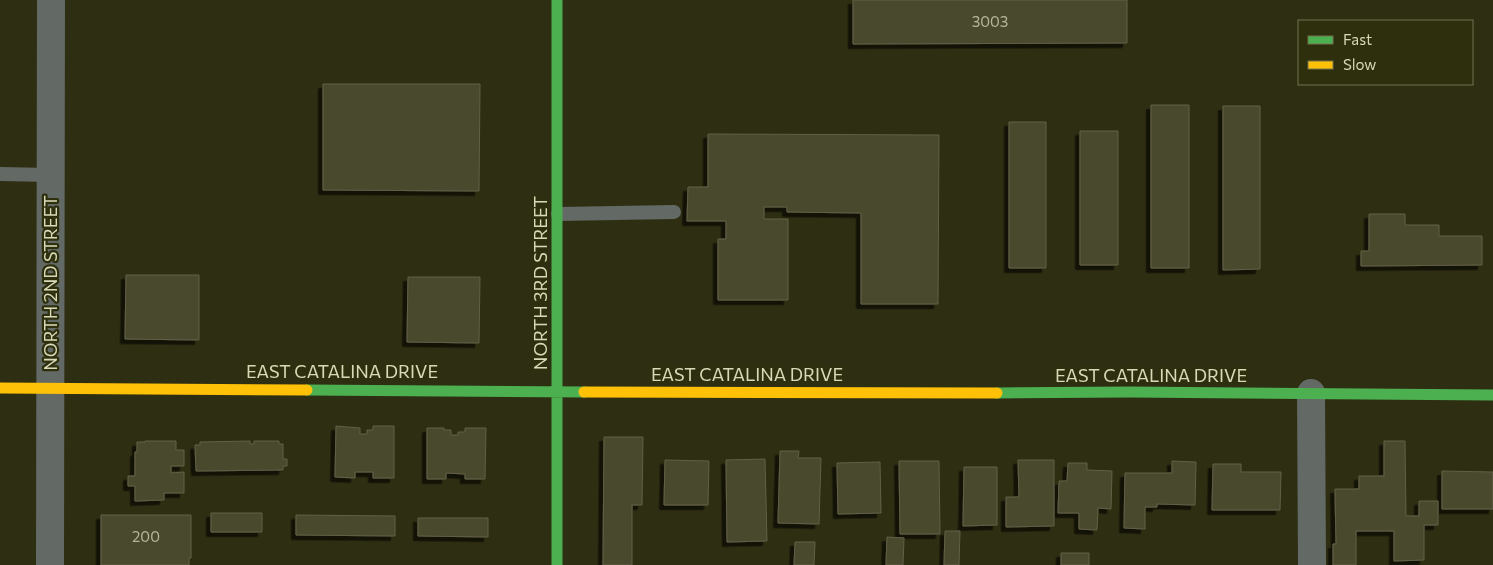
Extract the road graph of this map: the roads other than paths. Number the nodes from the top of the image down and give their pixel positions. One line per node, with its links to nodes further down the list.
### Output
1 (51, 0): 4 (street, NORTH 2ND STREET)
2 (557, 0): 6 (street, NORTH 3RD STREET)
3 (0, 174): 4 (lane)
4 (51, 176): 8 (street, NORTH 2ND STREET)
5 (674, 212): 6 (lane)
6 (558, 214): 9 (street, NORTH 3RD STREET)
7 (0, 388): 8 (street, EAST CATALINA DRIVE)
8 (51, 388): 9 (street, EAST CATALINA DRIVE); 12 (street, NORTH 2ND STREET)
9 (558, 391): 10 (street, EAST CATALINA DRIVE); 13 (street, NORTH 3RD STREET)
10 (1311, 393): 11 (street, EAST CATALINA DRIVE); 14 (street)
11 (1493, 394)
12 (50, 565)
13 (558, 565)
14 (1312, 565)

